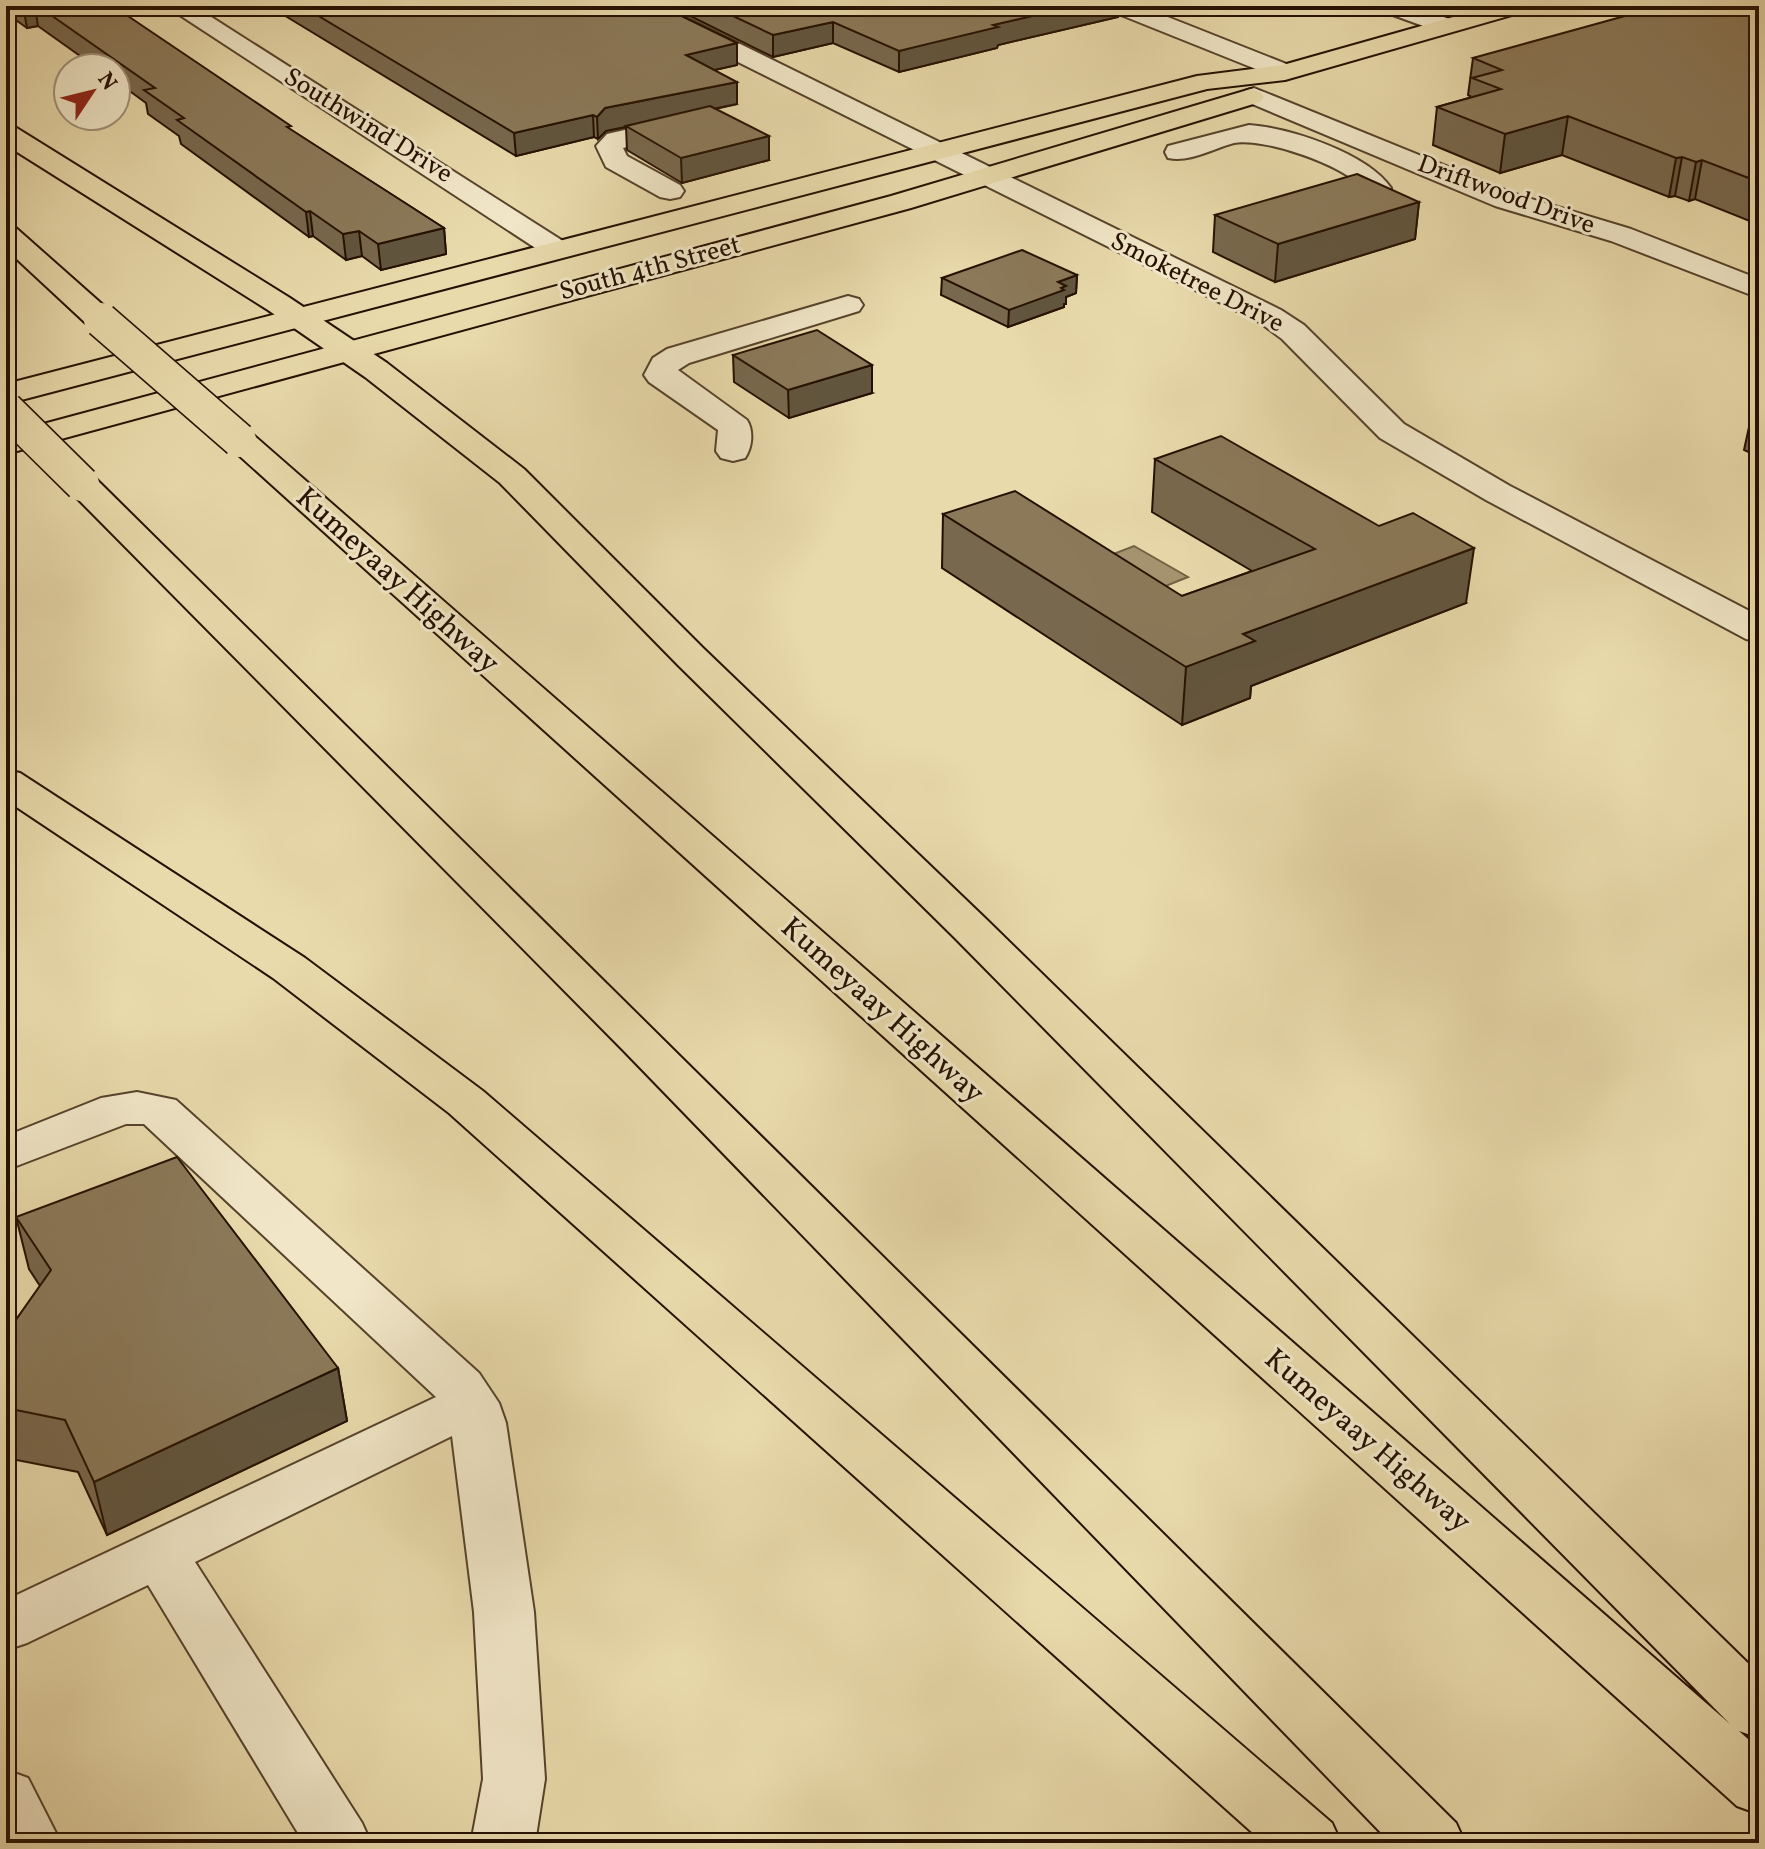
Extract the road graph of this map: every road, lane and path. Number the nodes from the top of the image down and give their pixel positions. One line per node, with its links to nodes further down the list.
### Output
1 (178, 6): 17 (street, Southwind Drive)
2 (644, 6): 12 (street, Smoketree Drive)
3 (1119, 6): 7 (street)
4 (1390, 6): 6 (street)
5 (1518, 6): 6 (main road, South 4th Street)
6 (1446, 26): 7 (main road, South 4th Street)
7 (1285, 72): 8 (main road, South 4th Street); 12 (main road, South 4th Street)
8 (1254, 96): 13 (main road, South 4th Street); 18 (street, Driftwood Drive)
9 (704, 121): 14 (street)
10 (6, 133): 20 (main road)
11 (1178, 152): 15 (street)
12 (935, 153): 13 (street, Smoketree Drive); 17 (main road, South 4th Street)
13 (986, 178): 21 (main road, South 4th Street); 26 (street, Smoketree Drive)
14 (670, 191)
15 (1377, 198)
16 (6, 234): 33 (main road, Kumeyaay Highway, bridge)
17 (556, 249): 20 (main road, South 4th Street)
18 (1759, 289)
19 (848, 305): 25 (street)
20 (297, 316): 21 (main road); 22 (main road, South 4th Street)
21 (347, 350): 24 (main road, South 4th Street); 32 (main road)
22 (6, 394)
23 (6, 409): 39 (main road, bridge)
24 (6, 444)
25 (733, 451)
26 (1759, 631)
27 (6, 782): 38 (main road)
28 (6, 1154): 29 (street)
29 (472, 1403): 30 (street); 37 (street)
30 (159, 1554): 31 (street); 36 (street)
31 (6, 1626)
32 (1759, 1713)
33 (1759, 1787)
34 (6, 1797): 35 (street)
35 (29, 1843)
36 (339, 1843)
37 (503, 1843)
38 (1309, 1843)
39 (1433, 1843)

